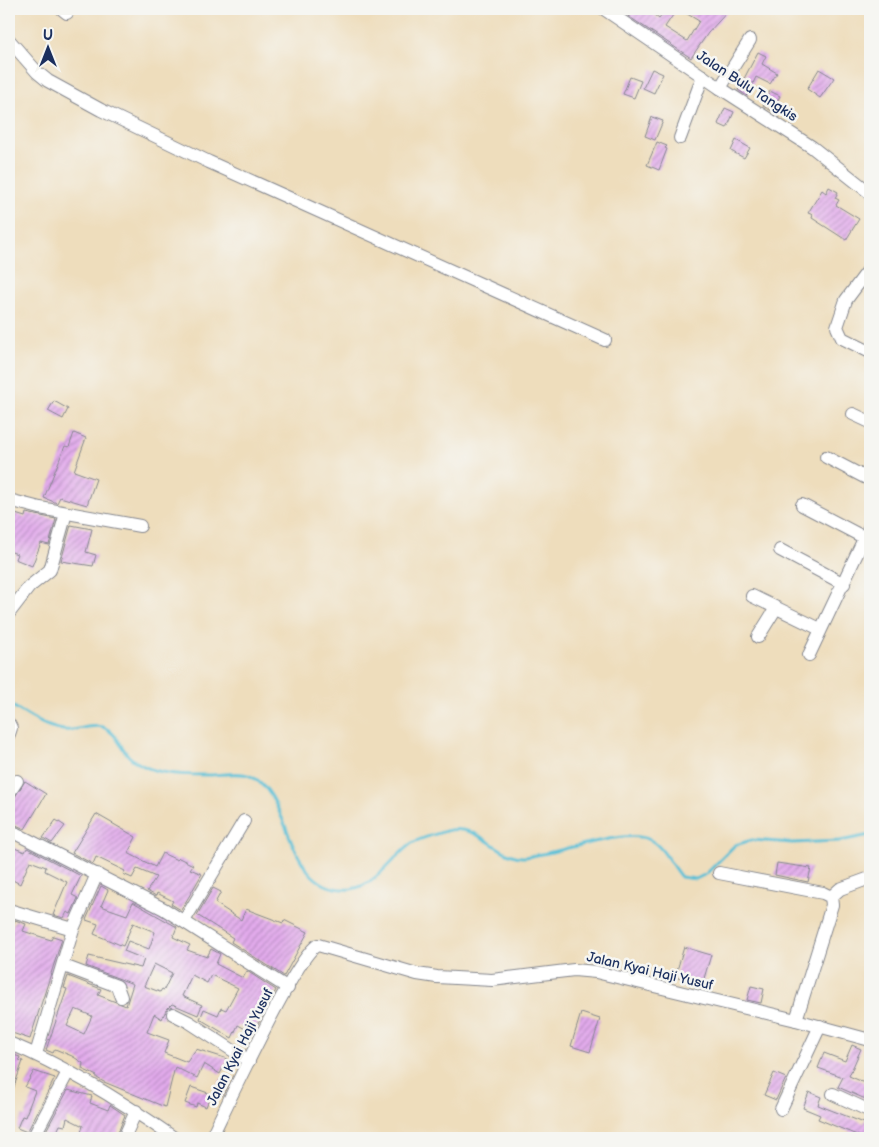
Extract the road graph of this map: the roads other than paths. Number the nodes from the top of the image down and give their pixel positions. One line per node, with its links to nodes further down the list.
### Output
1 (604, 9): 4 (street, Jalan Bulu Tangkis)
2 (9, 40): 9 (street)
3 (750, 40): 5 (street)
4 (703, 76): 5 (street, Jalan Bulu Tangkis); 6 (street)
5 (720, 88): 7 (street, Jalan Bulu Tangkis)
6 (680, 138)
7 (870, 194)
8 (870, 268): 10 (street)
9 (605, 340)
10 (870, 352)
11 (852, 414): 12 (street)
12 (870, 422)
13 (826, 457): 14 (street)
14 (870, 480)
15 (9, 500): 17 (street)
16 (802, 505): 20 (street)
17 (66, 513): 18 (street); 25 (street)
18 (140, 526)
19 (870, 526): 20 (street)
20 (865, 538): 22 (street)
21 (780, 550): 22 (street)
22 (844, 584): 26 (street)
23 (752, 596): 24 (street)
24 (776, 608): 26 (street); 27 (street)
25 (9, 613)
26 (820, 629): 28 (street)
27 (758, 637)
28 (809, 655)
29 (17, 781): 30 (street)
30 (9, 793)
31 (244, 821): 38 (street)
32 (9, 830): 34 (street)
33 (719, 873): 36 (street)
34 (97, 874): 38 (street); 39 (street)
35 (870, 878): 36 (street)
36 (831, 897): 44 (street)
37 (9, 910): 39 (street)
38 (184, 921): 41 (street)
39 (73, 929): 40 (street)
40 (64, 966): 42 (street); 48 (street)
41 (288, 988): 44 (street, Jalan Kyai Haji Yusuf); 49 (street, Jalan Kyai Haji Yusuf)
42 (121, 998)
43 (172, 1014): 49 (street)
44 (796, 1020): 45 (street, Jalan Kyai Haji Yusuf)
45 (820, 1026): 46 (street, Jalan Kyai Haji Yusuf); 52 (street)
46 (870, 1040)
47 (9, 1043): 48 (street)
48 (36, 1054): 50 (street)
49 (249, 1061): 58 (street, Jalan Kyai Haji Yusuf)
50 (68, 1072): 53 (street); 55 (street)
51 (833, 1094): 54 (street)
52 (781, 1109)
53 (136, 1111): 56 (street); 57 (street)
54 (870, 1112)
55 (33, 1138)
56 (124, 1138)
57 (174, 1138)
58 (211, 1138)

